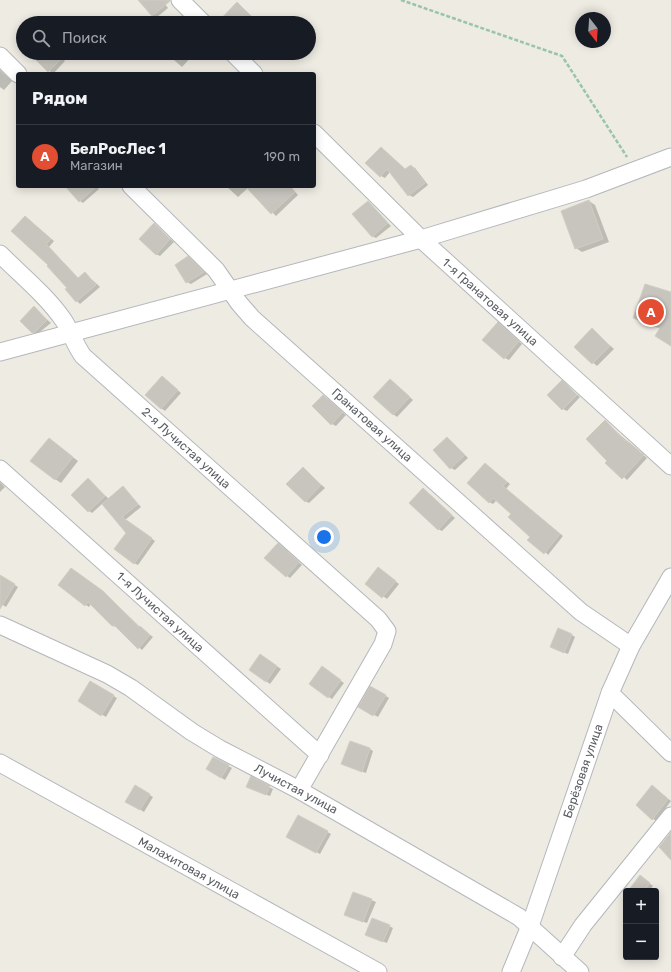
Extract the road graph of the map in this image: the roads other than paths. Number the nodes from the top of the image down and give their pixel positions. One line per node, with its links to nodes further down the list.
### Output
1 (180, 0): 2 (street)
2 (196, 16)
3 (0, 56): 5 (street)
4 (240, 60): 6 (street)
5 (16, 72)
6 (252, 72)
7 (316, 135): 10 (street, 1-я Гранатовая улица)
8 (671, 157): 10 (street)
9 (133, 188): 12 (street, Гранатовая улица)
10 (421, 239): 12 (street); 15 (street, 1-я Гранатовая улица)
11 (0, 254): 13 (street, 2-я Лучистая улица)
12 (232, 291): 13 (street); 19 (street, Гранатовая улица)
13 (70, 333): 14 (street); 22 (street, 2-я Лучистая улица)
14 (0, 352)
15 (671, 466)
16 (0, 469): 22 (street, 1-я Лучистая улица)
17 (671, 577): 19 (street, Берёзовая улица)
18 (0, 625): 24 (street, Лучистая улица)
19 (631, 646): 20 (street, Берёзовая улица)
20 (610, 694): 21 (street); 26 (street, Берёзовая улица)
21 (671, 753)
22 (320, 755): 24 (street)
23 (0, 764): 28 (street, Малахитовая улица)
24 (299, 790): 26 (street, Лучистая улица)
25 (671, 816): 27 (street)
26 (530, 926): 27 (street, Лучистая улица); 29 (street, Берёзовая улица)
27 (562, 957): 30 (street, Лучистая улица)
28 (378, 972)
29 (511, 972)
30 (580, 972)

